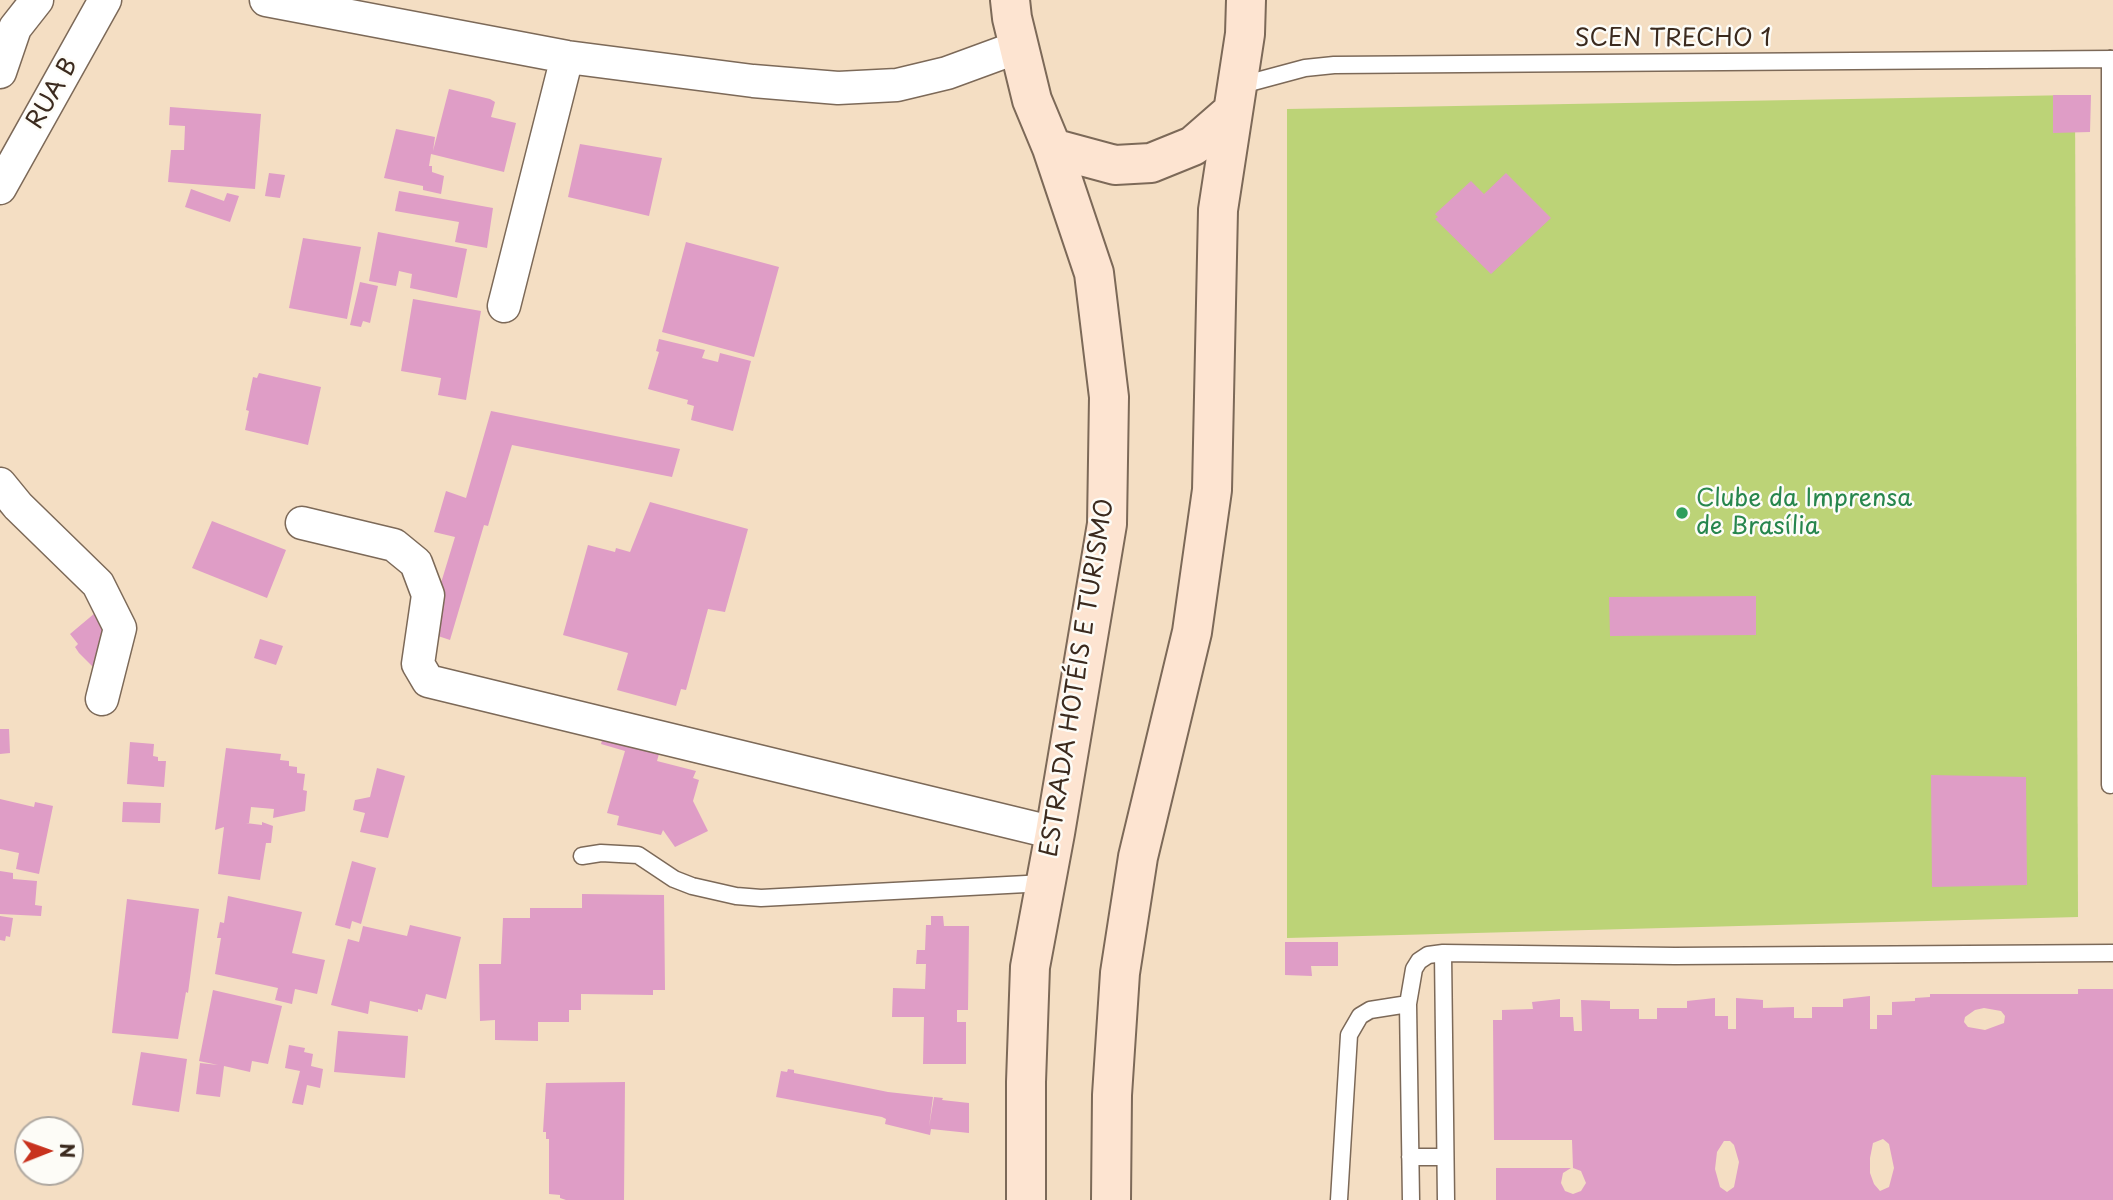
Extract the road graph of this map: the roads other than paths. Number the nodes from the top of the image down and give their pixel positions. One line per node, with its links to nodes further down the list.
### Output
1 (37, 0): 9 (street)
2 (106, 0): 12 (street, RUA B)
3 (266, 0): 7 (street)
4 (1010, 0): 6 (main road, ESTRADA HOTÉIS E TURISMO)
5 (1246, 0): 10 (main road)
6 (1018, 47): 7 (street); 11 (main road, ESTRADA HOTÉIS E TURISMO)
7 (566, 57): 13 (street)
8 (2112, 59): 10 (lane, SCEN TRECHO 1); 17 (lane)
9 (0, 72)
10 (1234, 100): 11 (main road); 27 (main road)
11 (1052, 148): 18 (main road, ESTRADA HOTÉIS E TURISMO)
12 (0, 188)
13 (504, 306)
14 (0, 484): 16 (street)
15 (302, 523): 18 (street)
16 (102, 699)
17 (2110, 785)
18 (1055, 833): 20 (main road, ESTRADA HOTÉIS E TURISMO)
19 (582, 856): 20 (lane)
20 (1045, 883): 26 (main road, ESTRADA HOTÉIS E TURISMO)
21 (1443, 953): 22 (lane); 23 (lane); 25 (lane)
22 (2113, 953)
23 (1408, 1004): 24 (lane); 28 (lane)
24 (1410, 1157): 25 (lane); 29 (lane)
25 (1445, 1157): 30 (lane)
26 (1026, 1200)
27 (1111, 1200)
28 (1339, 1200)
29 (1411, 1200)
30 (1446, 1200)

